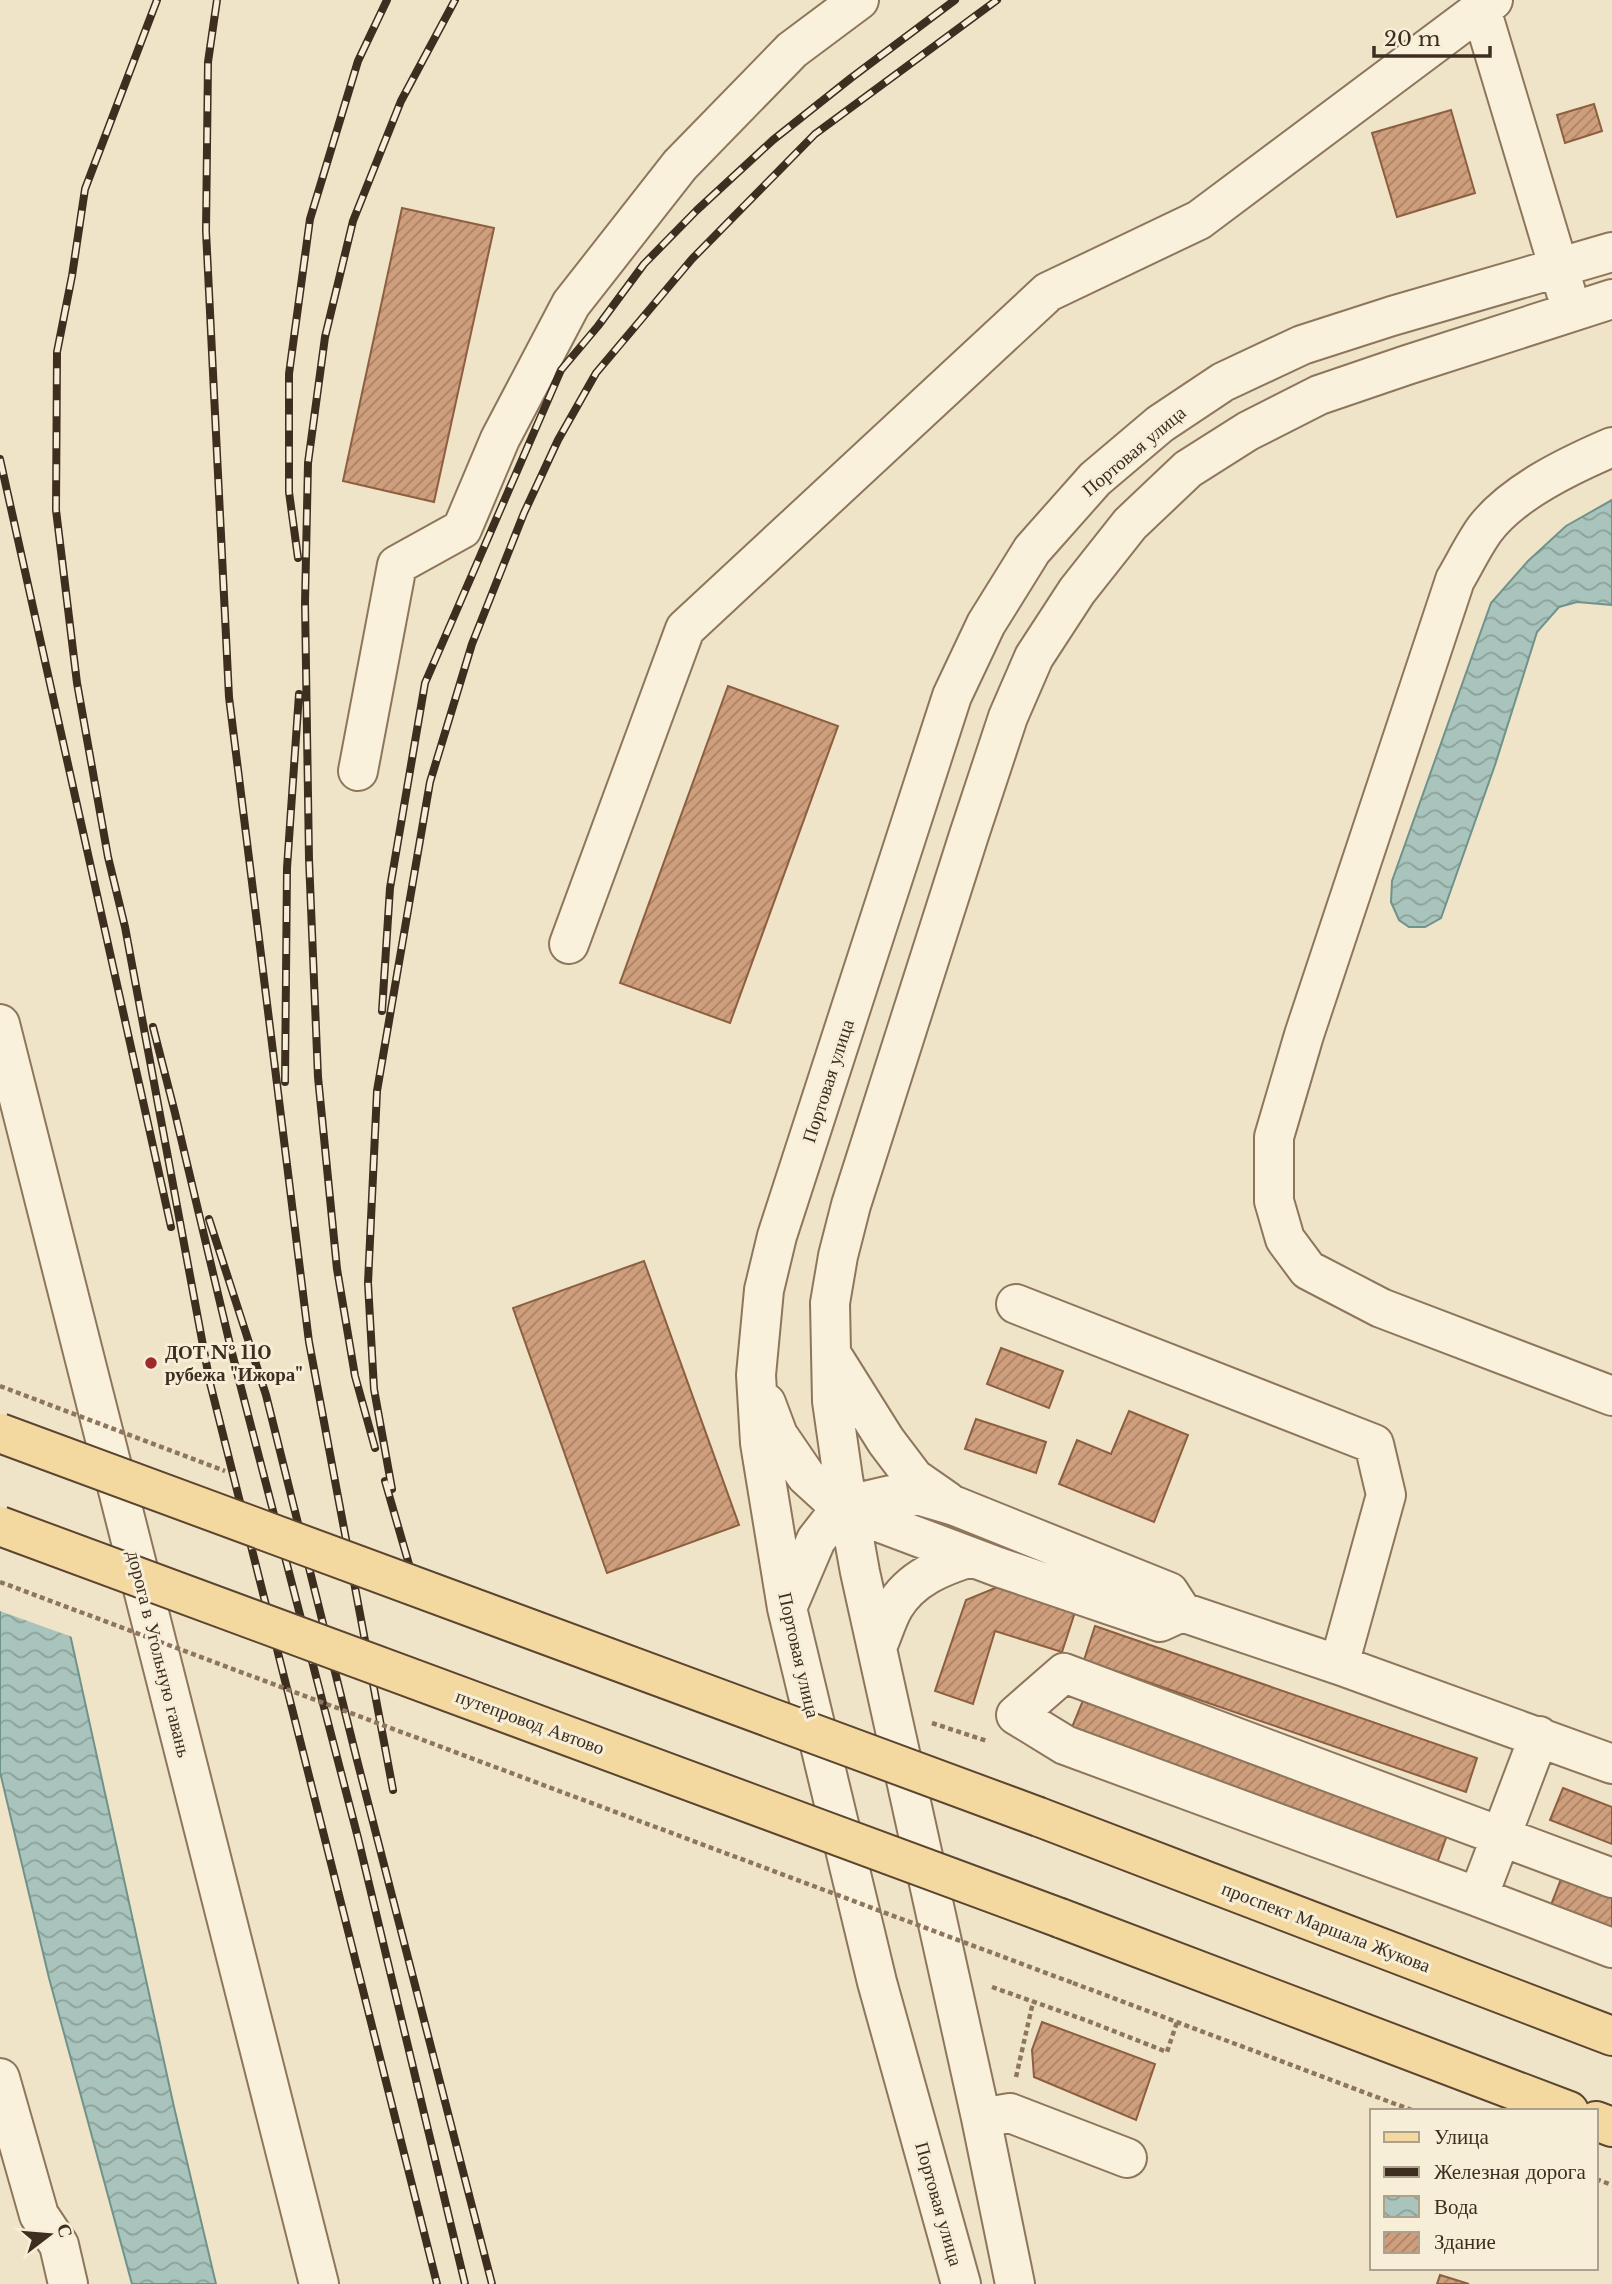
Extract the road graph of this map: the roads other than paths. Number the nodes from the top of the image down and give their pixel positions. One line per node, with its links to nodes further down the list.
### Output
1 (859, 0): 8 (street)
2 (1487, 4): 4 (street); 9 (street)
3 (1612, 252): 4 (street, Портовая улица)
4 (1559, 268): 6 (street); 13 (street, Портовая улица)
5 (1612, 299): 6 (street)
6 (1572, 312): 12 (street)
7 (1612, 447): 14 (street)
8 (358, 771)
9 (569, 944)
10 (0, 1024): 36 (street, дорога в Угольную гавань)
11 (1016, 1304): 23 (street)
12 (830, 1352): 16 (street); 17 (street)
13 (756, 1375): 17 (street); 20 (street, Портовая улица)
14 (1612, 1396)
15 (0, 1433): 30 (main road, проспект Маршала Жукова, bridge)
16 (955, 1506): 17 (street); 21 (street)
17 (846, 1508): 19 (street); 20 (street); 22 (street)
18 (0, 1526): 32 (main road, путепровод Автово, bridge)
19 (971, 1557): 21 (street); 22 (street)
20 (787, 1608): 37 (street, Портовая улица)
21 (1182, 1612): 23 (street)
22 (877, 1647): 33 (street)
23 (1339, 1665): 24 (street)
24 (1539, 1736): 25 (street); 26 (street)
25 (1612, 1763)
26 (1502, 1837): 27 (street); 28 (street); 28 (street)
27 (1612, 1878)
28 (1478, 1897): 29 (street)
29 (1612, 1948)
30 (1612, 2036)
31 (0, 2078): 35 (street)
32 (1564, 2109)
33 (995, 2115): 34 (street); 38 (street)
34 (1126, 2158)
35 (68, 2284)
36 (319, 2284)
37 (961, 2284)
38 (1015, 2284)

